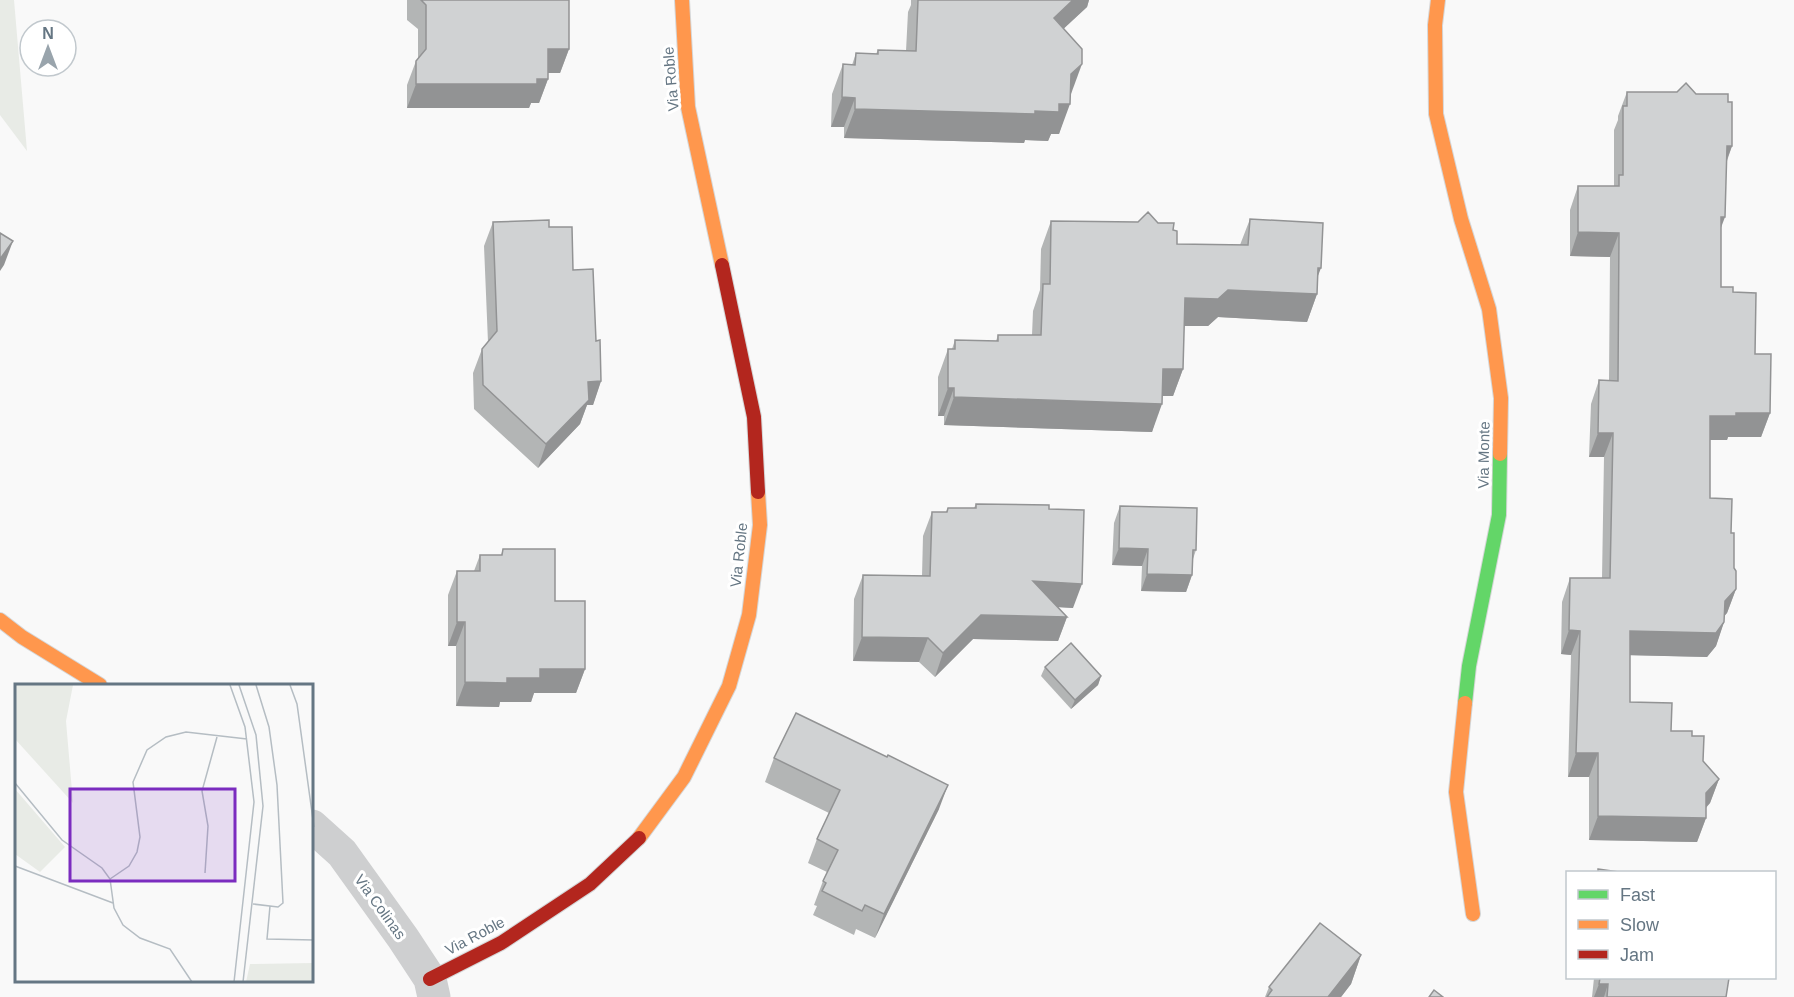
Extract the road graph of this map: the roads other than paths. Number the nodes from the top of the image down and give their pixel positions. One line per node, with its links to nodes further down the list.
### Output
1 (682, 0): 7 (street, Via Roble)
2 (1438, 0): 6 (street, Via Monte)
3 (0, 620): 4 (street)
4 (98, 684)
5 (314, 828): 7 (street, Via Colinas)
6 (1473, 914)
7 (432, 988)

